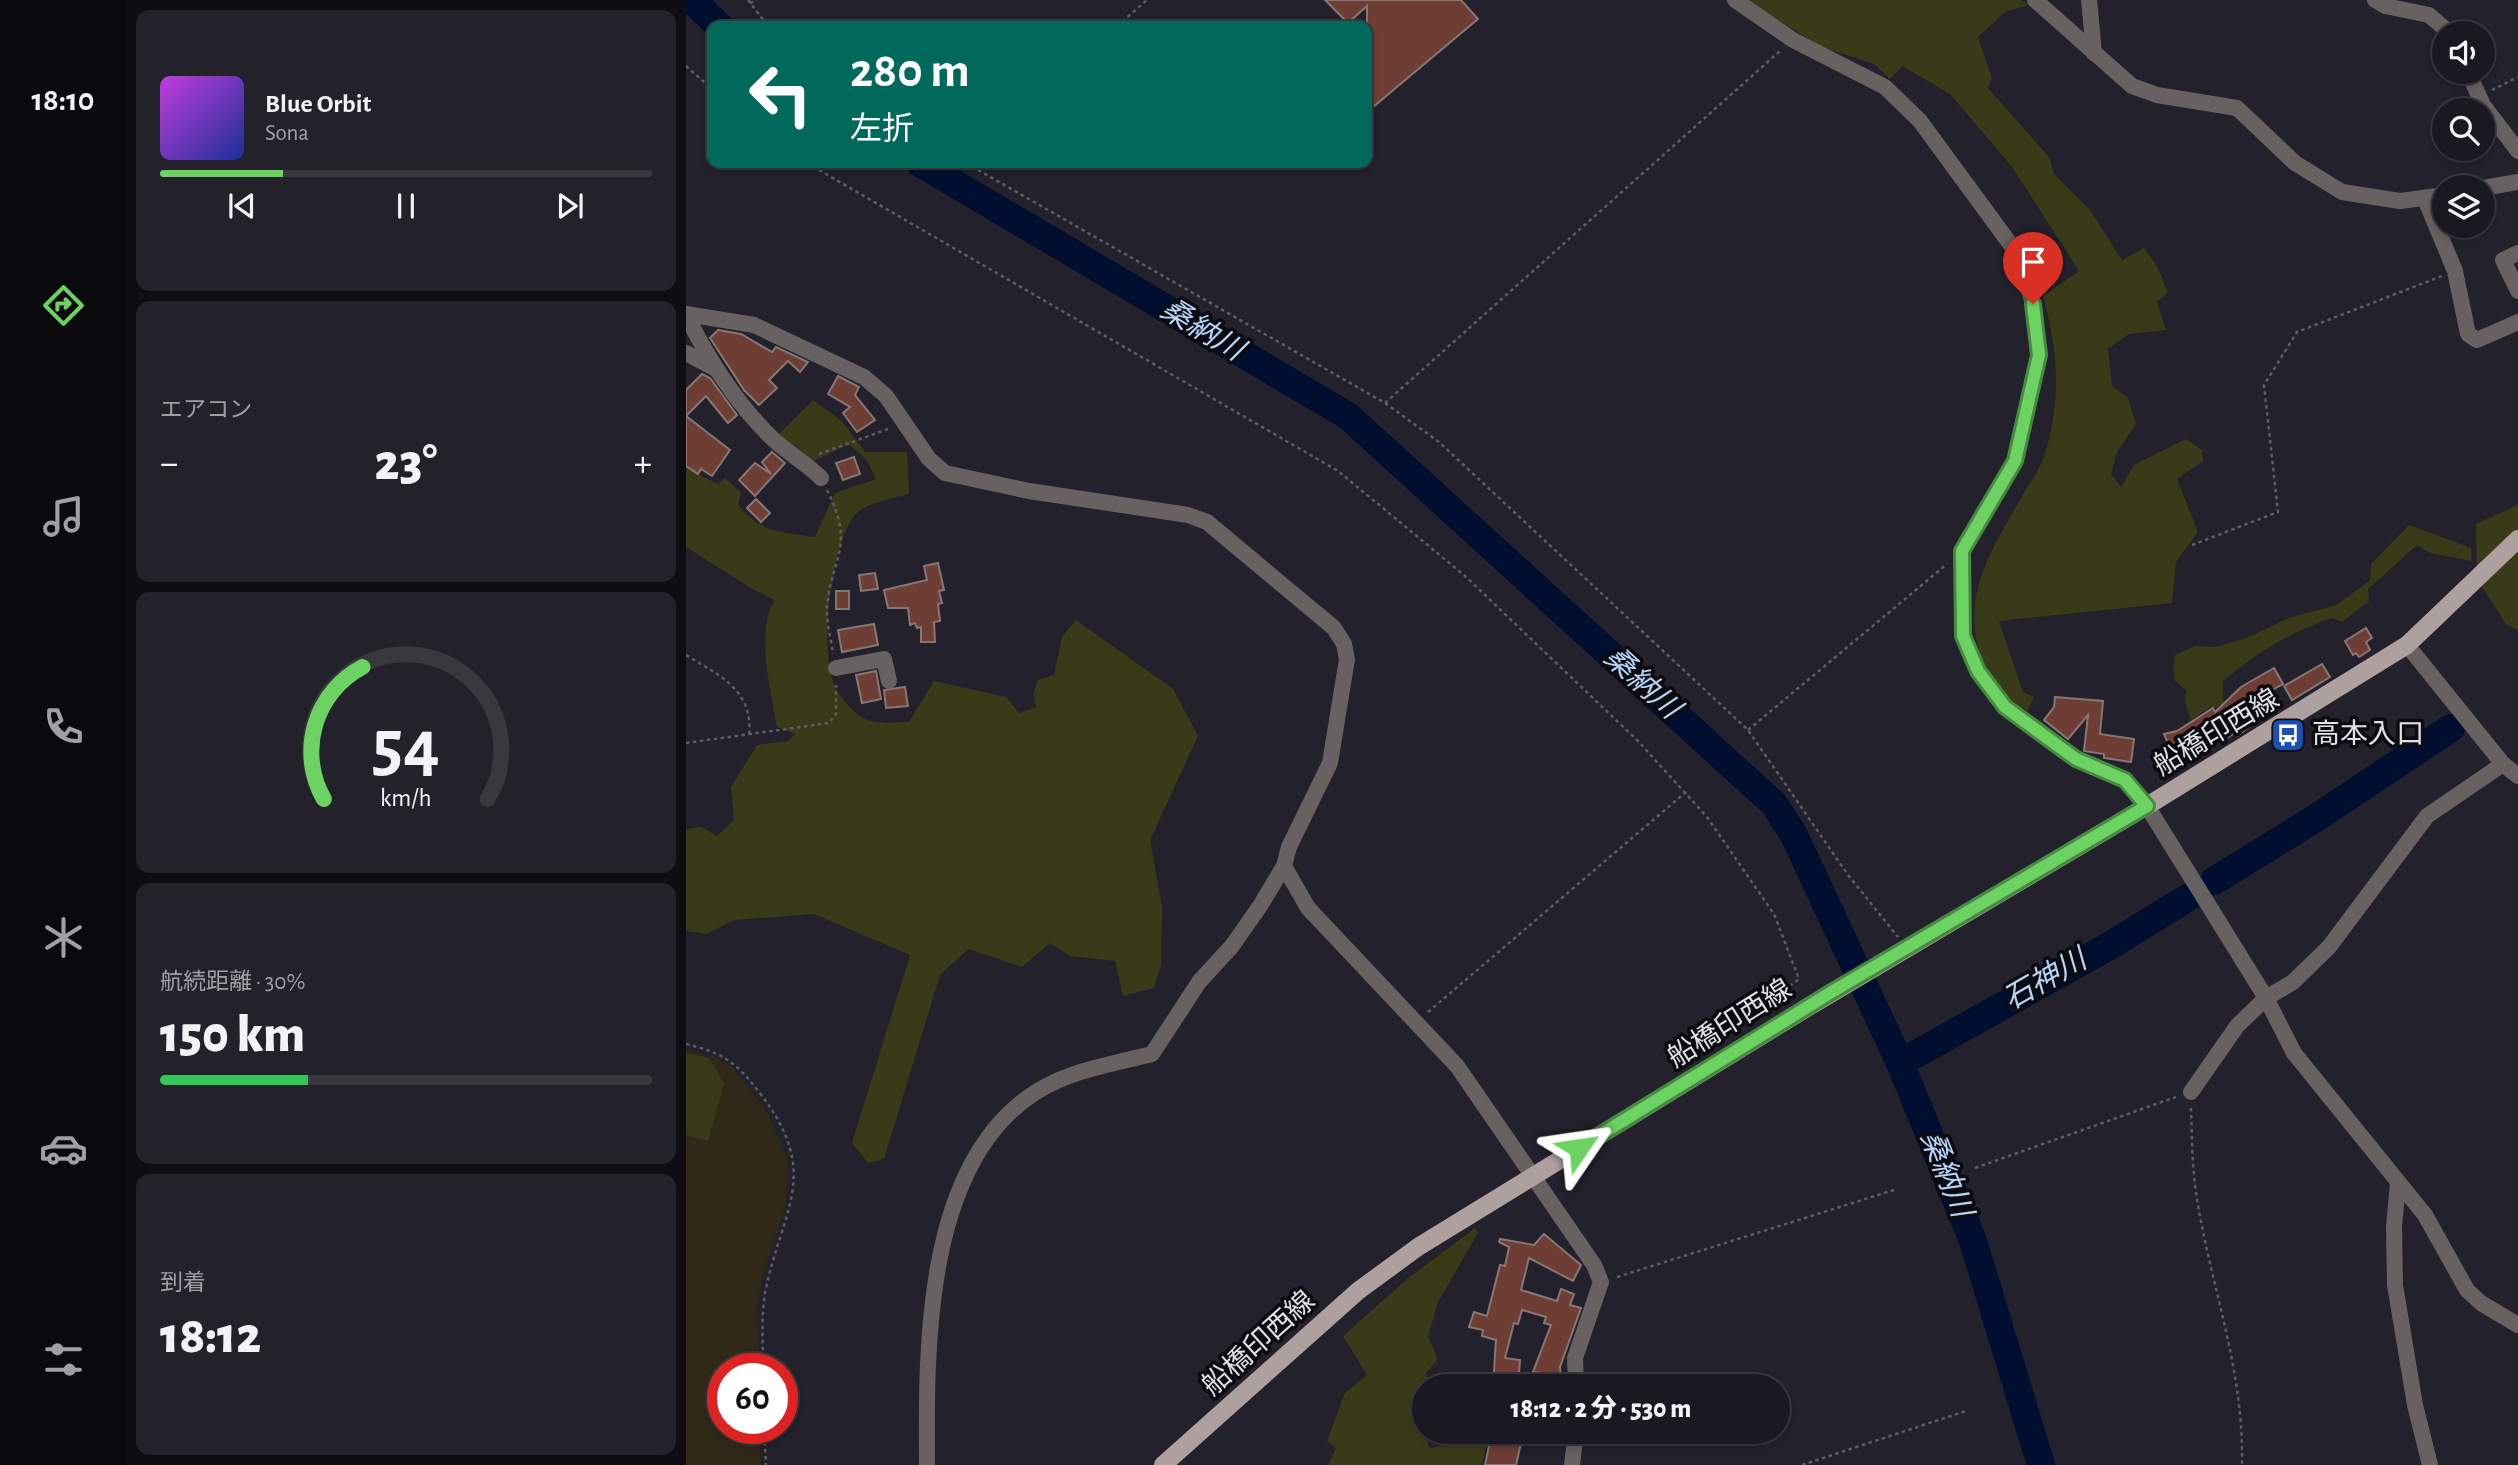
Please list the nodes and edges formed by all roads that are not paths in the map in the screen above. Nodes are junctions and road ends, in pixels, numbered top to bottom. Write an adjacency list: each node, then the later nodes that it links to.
1 (1735, 0): 26 (street)
2 (2035, 0): 6 (street)
3 (2090, 0): 6 (street)
4 (2375, 0): 5 (street)
5 (2436, 21)
6 (2094, 53): 12 (street)
7 (2474, 84): 8 (street)
8 (2518, 151)
9 (2518, 182): 10 (street)
10 (2495, 186)
11 (2432, 198): 12 (street)
12 (2425, 199): 16 (street)
13 (2518, 253): 14 (street)
14 (2518, 291)
15 (686, 314): 18 (street); 27 (street)
16 (2518, 322)
17 (686, 353): 18 (street)
18 (714, 368): 19 (street)
19 (821, 478)
20 (2518, 539): 21 (main road, 船橋印西線)
21 (2407, 646): 24 (street); 26 (main road, 船橋印西線)
22 (835, 668): 23 (street)
23 (889, 681)
24 (2502, 764): 25 (street); 28 (street)
25 (2518, 776)
26 (2147, 806): 28 (street); 30 (main road, 船橋印西線)
27 (1284, 866): 30 (street); 35 (street)
28 (2266, 998): 29 (street); 31 (street)
29 (2190, 1092)
30 (1532, 1176): 33 (street); 36 (main road, 船橋印西線)
31 (2398, 1183): 32 (street); 38 (street)
32 (2518, 1325)
33 (1576, 1374)
34 (1575, 1444): 37 (street)
35 (927, 1465)
36 (1163, 1465)
37 (1572, 1465)
38 (2430, 1465)

